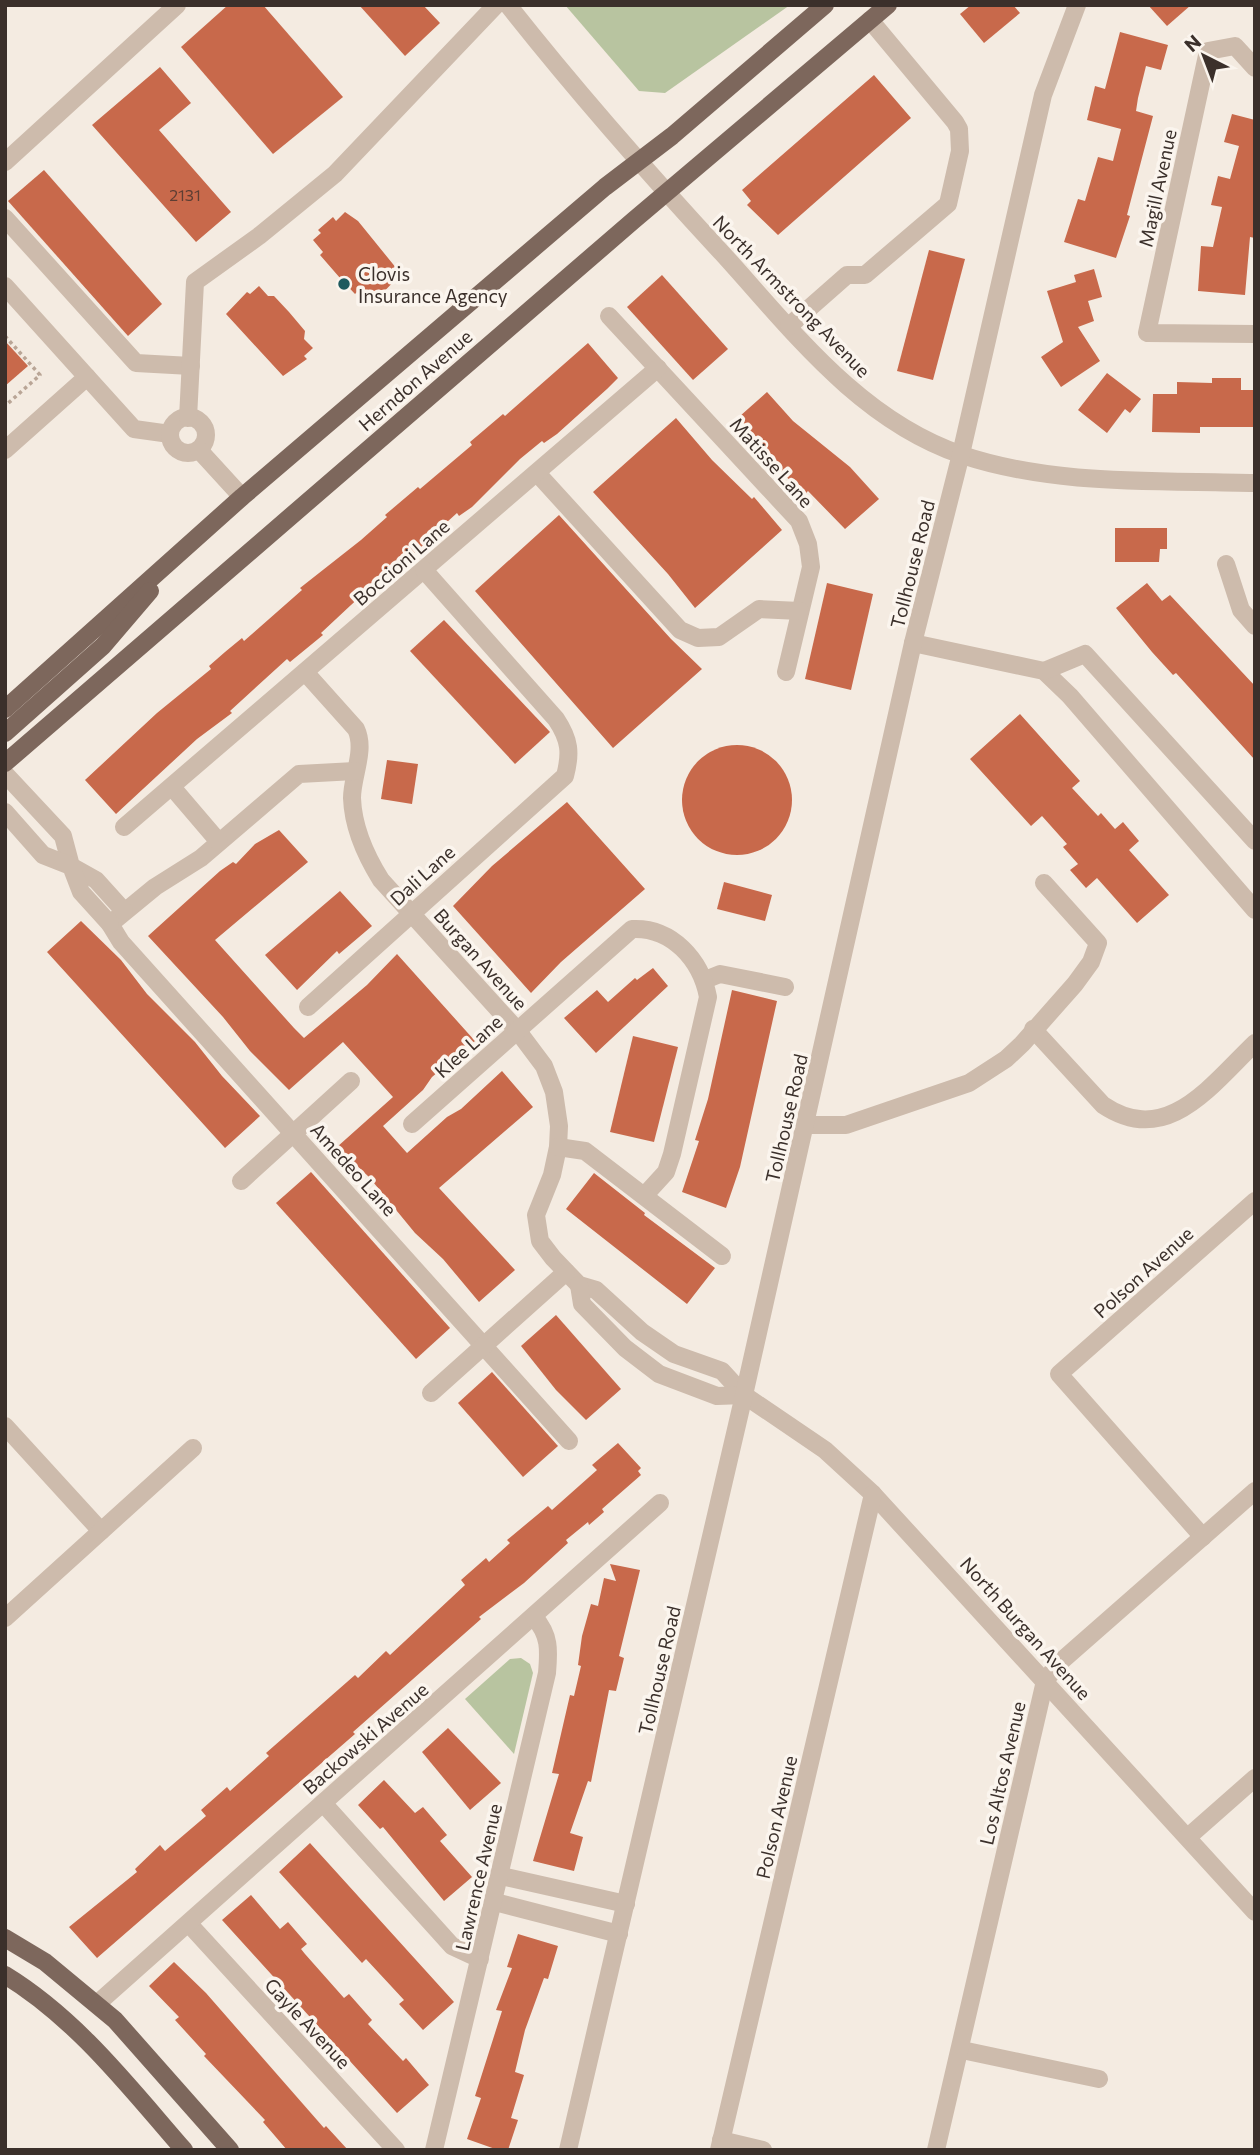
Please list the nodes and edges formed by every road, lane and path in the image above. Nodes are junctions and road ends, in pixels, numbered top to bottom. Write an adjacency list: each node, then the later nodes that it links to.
1 (177, 5): 10 (street)
2 (496, 5): 18 (street)
3 (508, 5): 9 (street, North Armstrong Avenue)
4 (825, 5): 9 (main road, Herndon Avenue)
5 (888, 5): 7 (main road, Herndon Avenue)
6 (1077, 5): 26 (street, Tollhouse Road)
7 (871, 13): 11 (main road, Herndon Avenue); 15 (street)
8 (1255, 68): 16 (street, Magill Avenue)
9 (639, 161): 11 (street, North Armstrong Avenue); 29 (main road, Herndon Avenue)
10 (5, 162)
11 (666, 192): 15 (street, North Armstrong Avenue); 41 (main road, Herndon Avenue)
12 (5, 218): 18 (street)
13 (5, 286): 20 (street)
14 (609, 316): 19 (street, Matisse Lane)
15 (789, 326): 26 (street, North Armstrong Avenue)
16 (1255, 334)
17 (5, 336): 21 (path)
18 (191, 366): 22 (street)
19 (658, 368): 27 (street, Boccioni Lane); 33 (street, Matisse Lane)
20 (87, 377): 23 (street); 24 (street)
21 (5, 405)
22 (188, 418): 23 (street); 25 (street)
23 (170, 434): 25 (street)
24 (5, 450)
25 (199, 450): 29 (street)
26 (961, 454): 28 (street, North Armstrong Avenue); 35 (street, Tollhouse Road)
27 (537, 473): 32 (street, Boccioni Lane); 33 (street)
28 (1255, 483)
29 (242, 498): 30 (main road, Herndon Avenue)
30 (196, 538): 39 (main road, Herndon Avenue); 40 (main road)
31 (1226, 564): 34 (street)
32 (424, 570): 37 (street, Boccioni Lane); 53 (street, Dali Lane)
33 (800, 611): 38 (street, Matisse Lane)
34 (1255, 625)
35 (913, 643): 36 (street); 63 (street, Tollhouse Road)
36 (1044, 671): 47 (street); 51 (street)
37 (305, 672): 42 (street, Burgan Avenue); 44 (street, Boccioni Lane)
38 (786, 672)
39 (5, 709)
40 (5, 733)
41 (5, 763)
42 (355, 771): 48 (street); 53 (street, Burgan Avenue)
43 (5, 774): 49 (street, Amedeo Lane)
44 (172, 787): 46 (street, Boccioni Lane); 48 (street)
45 (5, 812): 49 (street)
46 (124, 827)
47 (1255, 841)
48 (219, 842): 52 (street)
49 (71, 866): 52 (street); 54 (street, Amedeo Lane)
50 (1044, 883): 58 (street)
51 (1255, 910)
52 (124, 911): 54 (street)
53 (411, 913): 57 (street, Dali Lane); 59 (street, Burgan Avenue)
54 (110, 924): 64 (street, Amedeo Lane)
55 (705, 980): 56 (street); 59 (street, Klee Lane); 67 (street)
56 (785, 986)
57 (308, 1007)
58 (1033, 1029): 60 (street); 63 (street)
59 (517, 1030): 62 (street, Klee Lane); 65 (street, Burgan Avenue)
60 (1255, 1043)
61 (351, 1081): 64 (street)
62 (412, 1124)
63 (806, 1125): 75 (street, Tollhouse Road)
64 (293, 1133): 66 (street); 73 (street, Amedeo Lane)
65 (558, 1147): 67 (street); 70 (street, Burgan Avenue)
66 (241, 1181)
67 (645, 1195): 69 (street)
68 (1255, 1201): 83 (street, Polson Avenue)
69 (722, 1256)
70 (572, 1279): 71 (street, Burgan Avenue); 72 (street, Burgan Avenue); 73 (street)
71 (630, 1321): 72 (street); 75 (street, Burgan Avenue)
72 (615, 1337): 75 (street, Burgan Avenue)
73 (484, 1345): 74 (street); 77 (street, Amedeo Lane)
74 (430, 1393)
75 (744, 1395): 80 (street, North Burgan Avenue); 92 (street, Tollhouse Road)
76 (5, 1426): 82 (street)
77 (569, 1441)
78 (193, 1448): 82 (street)
79 (1255, 1492): 83 (street, Los Altos Avenue)
80 (873, 1494): 86 (street, North Burgan Avenue); 102 (street, Polson Avenue)
81 (660, 1503): 84 (street, Backowski Avenue)
82 (101, 1531): 85 (street)
83 (1203, 1537): 86 (street, Los Altos Avenue)
84 (534, 1617): 88 (street, Backowski Avenue); 90 (street, Lawrence Avenue)
85 (5, 1618)
86 (1045, 1681): 89 (street, North Burgan Avenue); 100 (street, Los Altos Avenue)
87 (1255, 1778): 89 (street)
88 (323, 1803): 94 (street, Backowski Avenue); 97 (street)
89 (1188, 1837): 93 (street, North Burgan Avenue)
90 (501, 1876): 91 (street, Lawrence Avenue); 92 (street)
91 (495, 1902): 95 (street); 97 (street, Lawrence Avenue)
92 (626, 1904): 95 (street, Tollhouse Road)
93 (1255, 1912)
94 (189, 1924): 99 (street, Backowski Avenue); 105 (street, Gayle Avenue)
95 (618, 1934): 107 (street, Tollhouse Road)
96 (5, 1937): 99 (main road)
97 (480, 1959): 106 (street, Lawrence Avenue)
98 (5, 1975): 103 (main road)
99 (98, 2003): 104 (main road)
100 (962, 2050): 101 (street); 109 (street, Los Altos Avenue)
101 (1099, 2079)
102 (720, 2145): 108 (street)
103 (184, 2150)
104 (230, 2150)
105 (396, 2150)
106 (434, 2150)
107 (568, 2150)
108 (763, 2150)
109 (936, 2150)

